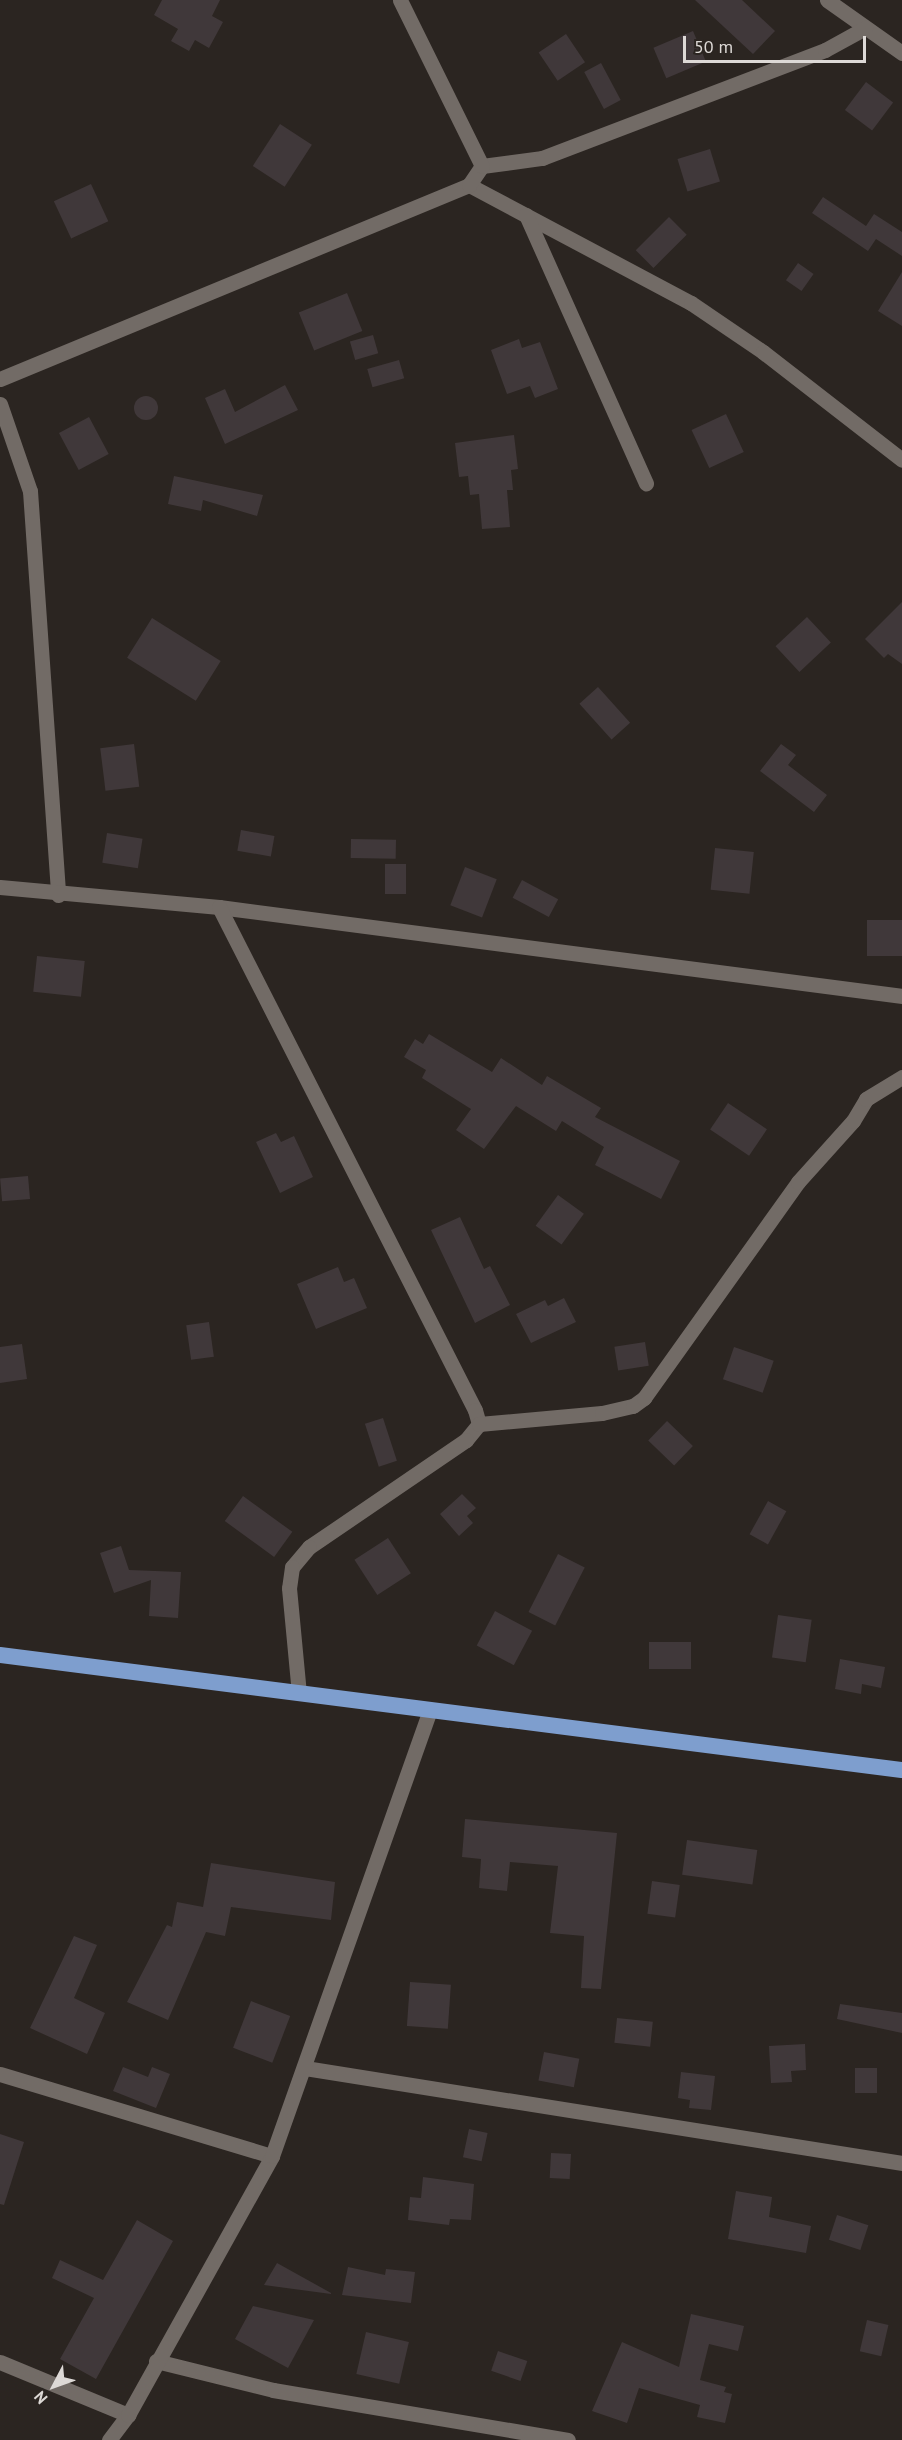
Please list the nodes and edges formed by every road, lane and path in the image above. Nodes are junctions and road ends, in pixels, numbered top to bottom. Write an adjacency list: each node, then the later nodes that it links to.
1 (400, 0): 5 (street)
2 (828, 0): 3 (street)
3 (865, 28): 4 (street); 5 (street)
4 (902, 53)
5 (482, 166): 6 (street)
6 (469, 185): 7 (street); 8 (street)
7 (526, 215): 10 (street); 11 (street)
8 (0, 380)
9 (0, 404): 13 (street)
10 (902, 460)
11 (646, 483)
12 (0, 887): 13 (street)
13 (58, 895): 14 (street)
14 (219, 907): 15 (street); 17 (street)
15 (902, 996)
16 (902, 1077): 17 (street)
17 (478, 1424): 19 (street)
18 (0, 1655): 19 (highway)
19 (299, 1693): 20 (highway)
20 (430, 1710): 21 (highway); 22 (street)
21 (902, 1770)
22 (305, 2068): 24 (street); 25 (street)
23 (0, 2074): 24 (street)
24 (272, 2156): 26 (street)
25 (902, 2163)
26 (156, 2361): 28 (street); 30 (street)
27 (0, 2362): 28 (street)
28 (128, 2415): 29 (street)
29 (109, 2440)
30 (568, 2440)

